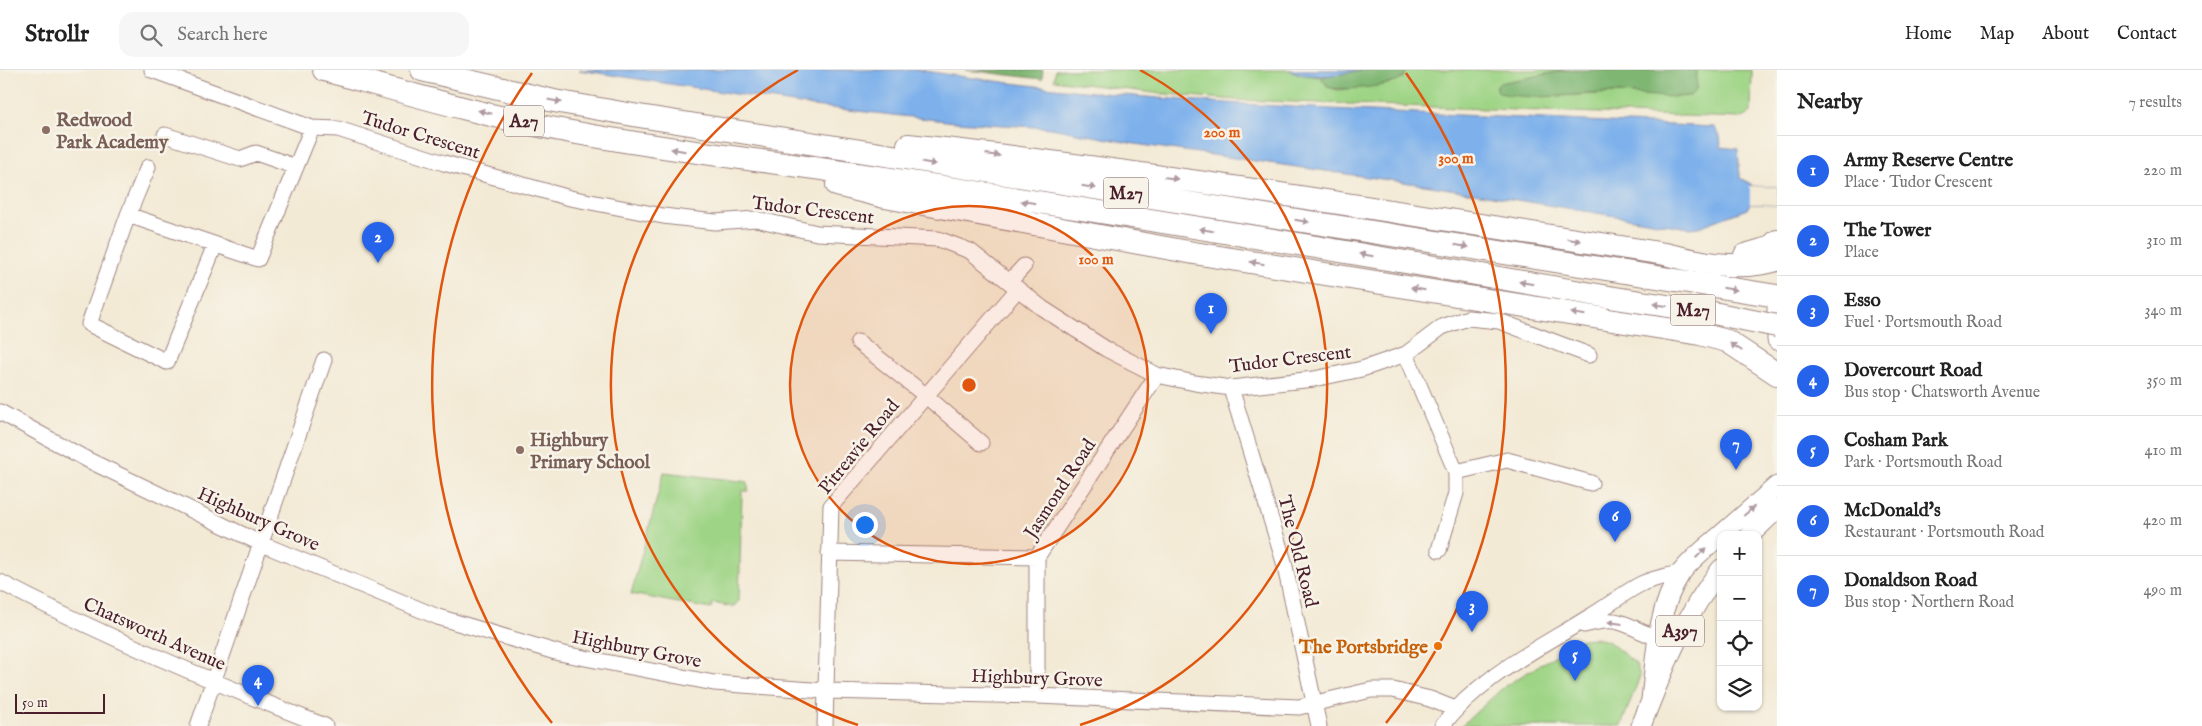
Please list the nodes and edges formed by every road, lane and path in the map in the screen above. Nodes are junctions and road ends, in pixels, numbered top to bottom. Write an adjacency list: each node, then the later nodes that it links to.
1 (152, 70): 5 (street, Tudor Crescent)
2 (324, 70): 7 (highway, A27, one-way to 2)
3 (422, 70): 4 (highway, A27, one-way to 4)
4 (639, 116): 13 (highway, one-way to 13); 17 (highway, M27, one-way to 17)
5 (312, 128): 9 (street); 16 (street, Tudor Crescent)
6 (164, 135): 9 (street)
7 (726, 158): 19 (highway, M27, one-way to 7, bridge); 25 (highway, one-way to 7)
8 (148, 167): 10 (street)
9 (296, 167): 12 (street)
10 (128, 214): 12 (street); 12 (street)
11 (1777, 241): 13 (highway)
12 (215, 244)
13 (1665, 254): 14 (highway)
14 (1777, 260)
15 (1024, 266): 16 (street, Pitreavie Road)
16 (1014, 285): 26 (street, Tudor Crescent); 28 (street, Pitreavie Road)
17 (1777, 296)
18 (1777, 302): 20 (main road)
19 (1777, 326)
20 (1777, 340)
21 (858, 342): 28 (street)
22 (1406, 354): 23 (street, Tudor Crescent); 27 (street, Tudor Crescent); 31 (street)
23 (1589, 355)
24 (324, 360): 38 (street)
25 (1777, 374)
26 (1156, 375): 27 (street, Tudor Crescent); 41 (street, Jasmond Road)
27 (1231, 388): 52 (street, The Old Road)
28 (925, 395): 30 (street); 40 (street, Pitreavie Road)
29 (0, 412): 38 (street, Highbury Grove)
30 (981, 443)
31 (1456, 472): 32 (street); 39 (street)
32 (1591, 483)
33 (1777, 486): 35 (main road, A397, one-way to 33)
34 (1777, 509): 36 (main road)
35 (1726, 531)
36 (1754, 531)
37 (1717, 539): 42 (main road, A397, one-way to 37)
38 (262, 544): 48 (street); 49 (street, Highbury Grove)
39 (1439, 550)
40 (829, 553): 41 (street); 49 (street, Pitreavie Road)
41 (1037, 557): 50 (street, Jasmond Road)
42 (1682, 572): 45 (street); 46 (main road, A397)
43 (1717, 574): 47 (main road, A397)
44 (0, 582): 48 (street, Chatsworth Avenue)
45 (1571, 629): 46 (street, one-way to 45); 53 (street)
46 (1657, 637): 47 (street); 51 (main road, A397)
47 (1677, 637): 51 (main road, A397)
48 (213, 682): 54 (street); 55 (street, Chatsworth Avenue)
49 (826, 691): 50 (street, Highbury Grove); 56 (street, Pitreavie Road)
50 (1037, 696): 52 (street, Highbury Grove)
51 (1651, 700): 59 (main road, A397)
52 (1316, 704): 53 (street, Highbury Grove); 57 (street, The Old Road)
53 (1455, 709): 58 (street)
54 (198, 726)
55 (325, 726)
56 (825, 726)
57 (1319, 726)
58 (1442, 726)
59 (1641, 726)

